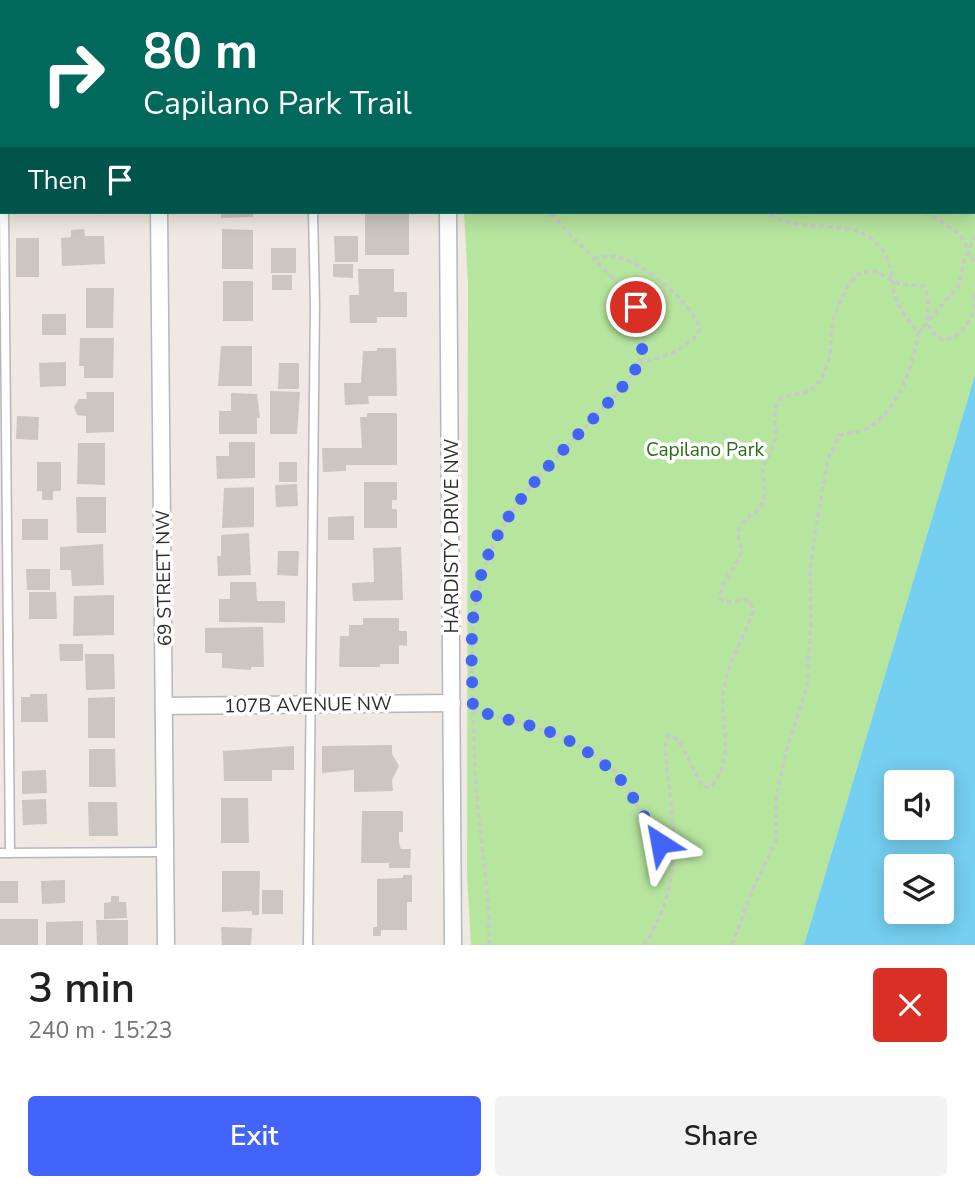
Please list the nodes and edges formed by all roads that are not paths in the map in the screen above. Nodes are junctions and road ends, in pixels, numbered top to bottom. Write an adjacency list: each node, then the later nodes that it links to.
1 (4, 214): 10 (lane)
2 (159, 214): 7 (street, 69 STREET NW)
3 (313, 214): 6 (lane)
4 (448, 214): 5 (street, HARDISTY DRIVE NW)
5 (452, 704): 6 (street, 107B AVENUE NW); 13 (street, HARDISTY DRIVE NW)
6 (309, 705): 7 (street, 107B AVENUE NW); 12 (lane)
7 (164, 706): 8 (street, 69 STREET NW)
8 (166, 852): 10 (lane); 11 (street, 69 STREET NW)
9 (0, 853): 10 (lane)
10 (10, 853)
11 (166, 945)
12 (309, 945)
13 (453, 945)

